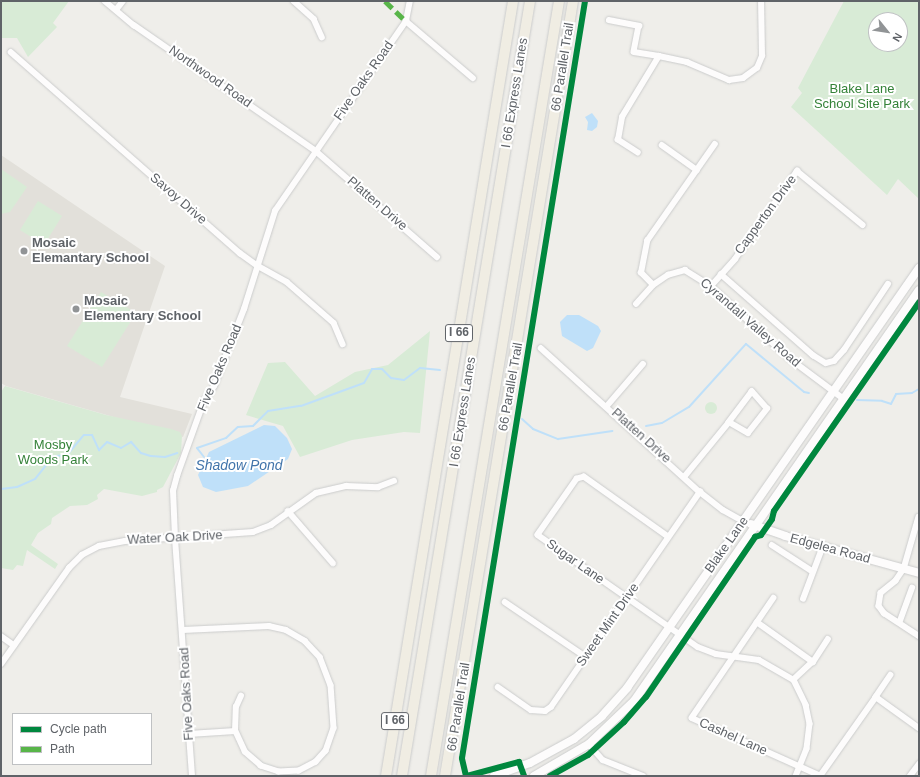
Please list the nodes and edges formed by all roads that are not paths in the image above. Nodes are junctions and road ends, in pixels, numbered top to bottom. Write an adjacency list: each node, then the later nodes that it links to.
1 (105, 1): 10 (street, Northwood Road)
2 (123, 1): 10 (street)
3 (294, 1): 13 (street)
4 (410, 1): 12 (street, Five Oaks Road)
5 (513, 1): 85 (highway, I 66)
6 (530, 1): 86 (highway, I 66 Express Lanes)
7 (559, 1): 87 (highway, I 66 Express Lanes)
8 (573, 1): 88 (highway)
9 (761, 1): 15 (street)
10 (116, 10): 19 (street, Northwood Road)
11 (609, 20): 15 (street)
12 (406, 21): 16 (street); 19 (street, Five Oaks Road)
13 (322, 36)
14 (11, 52): 24 (street, Savoy Drive)
15 (659, 56): 20 (street)
16 (473, 78)
17 (715, 144): 21 (street)
18 (662, 145): 21 (street)
19 (316, 151): 23 (street, Platten Drive); 24 (street, Five Oaks Road)
20 (638, 153)
21 (697, 170): 28 (street)
22 (863, 226): 26 (street, Capperton Drive)
23 (437, 257)
24 (258, 266): 32 (street, Savoy Drive); 47 (street, Five Oaks Road)
25 (919, 268): 35 (main road, Blake Lane)
26 (721, 274): 27 (street); 29 (street, Capperton Drive)
27 (888, 284)
28 (653, 285): 29 (street, Cyrandall Valley Road); 31 (street)
29 (711, 286): 35 (street, Cyrandall Valley Road)
30 (919, 290): 36 (main road, Blake Lane)
31 (636, 304)
32 (343, 344)
33 (541, 348): 37 (street, Platten Drive)
34 (643, 364): 37 (street)
35 (834, 391): 36 (street, Cyrandall Valley Road); 44 (main road, Blake Lane)
36 (844, 399): 45 (main road, Blake Lane)
37 (607, 406): 39 (street, Platten Drive)
38 (729, 422): 38 (street); 39 (street)
39 (685, 476): 41 (street, Platten Drive)
40 (394, 481): 42 (street, Water Oak Drive)
41 (700, 492): 44 (street, Platten Drive); 46 (street, Sweet Mint Drive)
42 (288, 512): 47 (street, Water Oak Drive); 50 (street)
43 (919, 517): 51 (street)
44 (743, 521): 45 (main road, Edgelea Road); 61 (main road, Blake Lane)
45 (756, 525): 49 (main road, Edgelea Road); 64 (main road, Blake Lane)
46 (668, 537): 55 (street, Sweet Mint Drive); 55 (street, Sugar Lane)
47 (175, 538): 62 (street, Five Oaks Road); 67 (street, Water Oak Drive)
48 (772, 546): 52 (street)
49 (823, 546): 51 (main road, Edgelea Road); 52 (street)
50 (332, 563)
51 (904, 569): 53 (main road, Edgelea Road); 59 (street)
52 (812, 571): 57 (street)
53 (919, 573)
54 (912, 588): 59 (street)
55 (627, 598): 61 (street, Sugar Lane); 69 (street, Sweet Mint Drive)
56 (774, 598): 60 (street)
57 (803, 599)
58 (505, 602): 69 (street)
59 (900, 621): 65 (street)
60 (757, 622): 68 (street); 70 (street)
61 (669, 628): 64 (street, Sugar Lane); 83 (main road, Blake Lane)
62 (183, 630): 78 (street); 79 (street, Five Oaks Road)
63 (1, 636): 67 (street)
64 (680, 636): 68 (street, Sugar Lane); 80 (main road, Blake Lane)
65 (919, 636)
66 (828, 639): 70 (street)
67 (14, 646): 71 (street, Water Oak Drive)
68 (734, 656): 73 (street, Sugar Lane); 82 (street, Cashel Lane)
69 (586, 657): 74 (street, Sweet Mint Drive)
70 (813, 662): 73 (street)
71 (1, 664)
72 (891, 675): 76 (street)
73 (794, 680): 82 (street)
74 (498, 687)
75 (241, 696): 78 (street)
76 (876, 697): 77 (street); 93 (street)
77 (919, 728)
78 (235, 731): 79 (street)
79 (189, 734): 84 (street, Five Oaks Road)
80 (589, 744): 90 (main road, Blake Lane); 91 (street)
81 (919, 764): 94 (street)
82 (800, 767): 92 (street); 93 (street, Cashel Lane)
83 (512, 773): 89 (main road, Blake Lane)
84 (192, 776)
85 (386, 776)
86 (402, 776)
87 (431, 776)
88 (445, 776)
89 (494, 776)
90 (534, 776)
91 (644, 776)
92 (796, 776)
93 (821, 776)
94 (910, 776)

